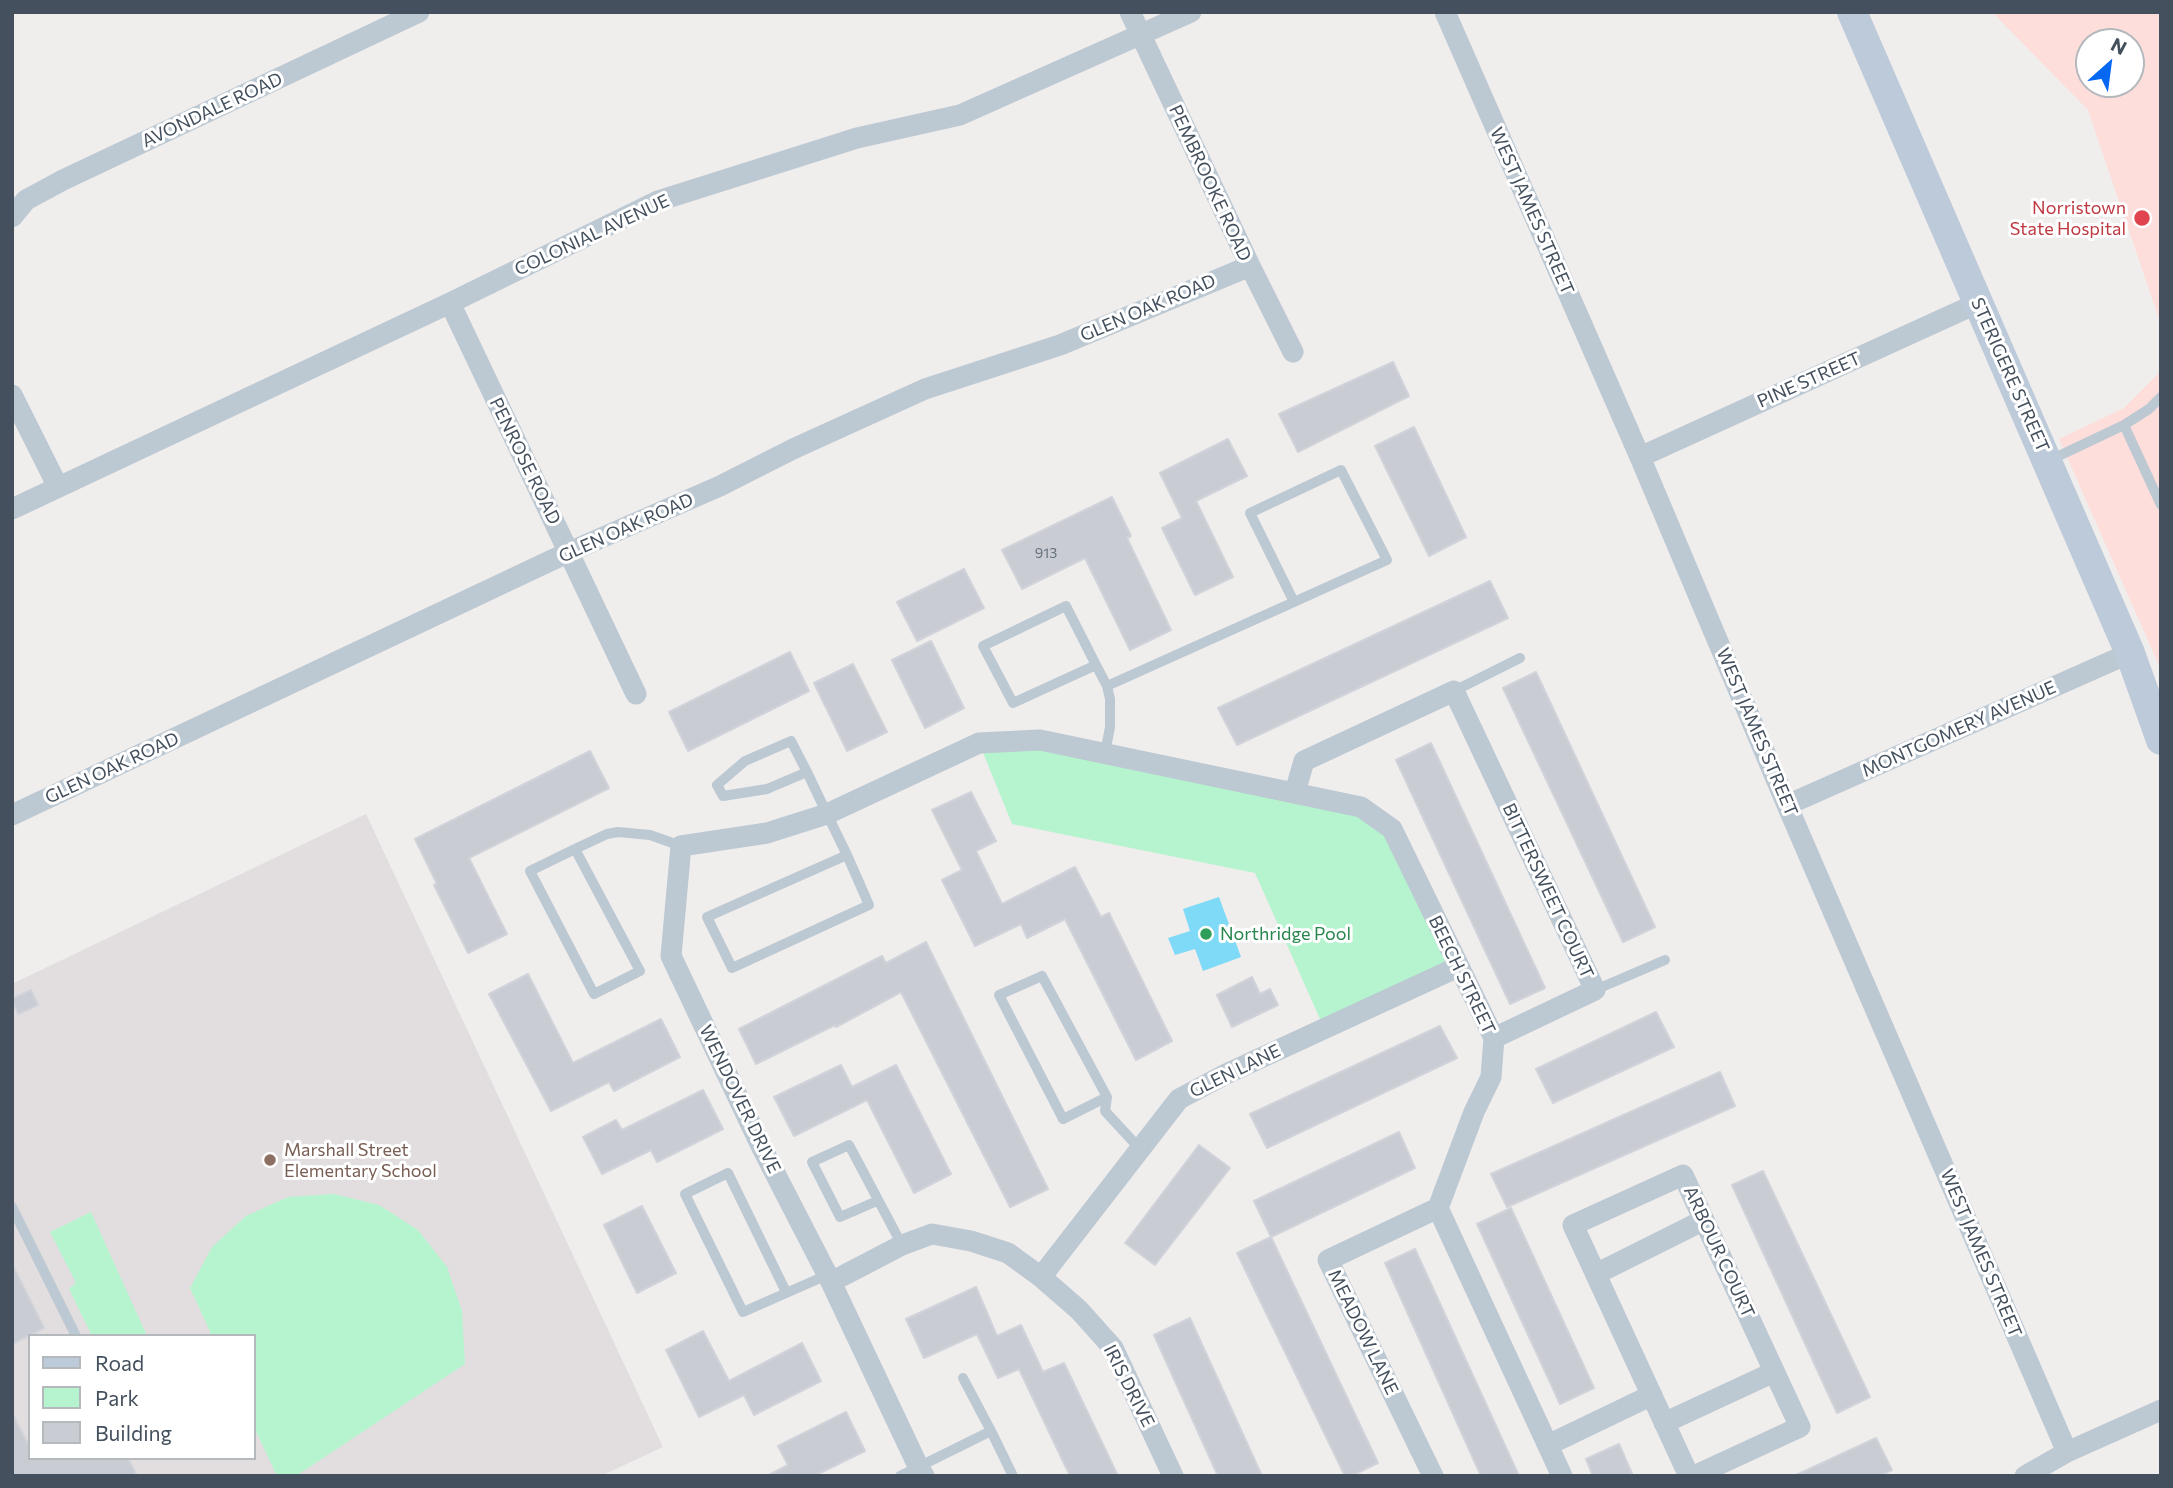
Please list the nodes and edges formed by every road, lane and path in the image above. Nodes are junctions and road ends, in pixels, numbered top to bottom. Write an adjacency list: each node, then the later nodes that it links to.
1 (419, 12): 7 (street, AVONDALE ROAD)
2 (1130, 12): 6 (street, PEMBROOKE ROAD)
3 (1191, 12): 6 (street, COLONIAL AVENUE)
4 (1445, 12): 15 (street, WEST JAMES STREET)
5 (1852, 12): 10 (street, STERIGERE STREET)
6 (1140, 34): 8 (street, PEMBROOKE ROAD); 9 (street, COLONIAL AVENUE)
7 (12, 216)
8 (1250, 265): 11 (street, PEMBROOKE ROAD); 20 (street, GLEN OAK ROAD)
9 (450, 303): 17 (street, COLONIAL AVENUE); 20 (street, PENROSE ROAD)
10 (1978, 303): 15 (street, PINE STREET); 16 (street, STERIGERE STREET)
11 (1293, 352)
12 (12, 395): 17 (street)
13 (2161, 397): 14 (lane)
14 (2124, 425): 16 (lane); 18 (lane)
15 (1640, 457): 32 (street, WEST JAMES STREET)
16 (2048, 461): 22 (street, STERIGERE STREET)
17 (58, 487): 19 (street, COLONIAL AVENUE)
18 (2161, 505)
19 (12, 509)
20 (569, 552): 27 (street, PENROSE ROAD); 34 (street, GLEN OAK ROAD)
21 (1294, 602): 21 (lane); 25 (lane)
22 (2130, 653): 28 (street, STERIGERE STREET); 32 (street, MONTGOMERY AVENUE)
23 (1520, 658): 26 (lane)
24 (1096, 665): 24 (lane); 25 (lane)
25 (1107, 686): 29 (lane)
26 (1454, 691): 31 (street); 40 (street, BITTERSWEET COURT)
27 (636, 694)
28 (2161, 740)
29 (1105, 753): 31 (street, BEECH STREET); 33 (street, BEECH STREET)
30 (807, 772): 30 (lane); 33 (lane)
31 (1295, 792): 39 (street, BEECH STREET)
32 (1787, 805): 61 (street, WEST JAMES STREET)
33 (827, 814): 35 (street); 37 (lane)
34 (12, 816)
35 (681, 846): 36 (lane); 51 (street, WENDOVER DRIVE)
36 (575, 849): 36 (lane)
37 (847, 855): 37 (lane)
38 (1665, 960): 40 (lane)
39 (1458, 967): 41 (street, BEECH STREET); 43 (street, GLEN LANE)
40 (1595, 990): 41 (street, BITTERSWEET COURT)
41 (1494, 1038): 46 (street, BEECH STREET)
42 (1107, 1097): 42 (lane); 43 (lane)
43 (1140, 1149): 50 (street, GLEN LANE)
44 (877, 1201): 44 (lane); 48 (lane)
45 (12, 1207): 53 (lane)
46 (1438, 1208): 60 (street); 65 (street, MEADOW LANE)
47 (1704, 1220): 49 (street); 49 (street, ARBOUR COURT); 54 (street, ARBOUR COURT)
48 (902, 1245): 50 (street, IRIS DRIVE); 51 (street, IRIS DRIVE)
49 (1596, 1274): 56 (street, ARBOUR COURT)
50 (1041, 1277): 64 (street, IRIS DRIVE)
51 (829, 1278): 52 (lane); 62 (street, WENDOVER DRIVE)
52 (786, 1292): 52 (lane)
53 (75, 1334)
54 (1774, 1372): 58 (street); 67 (street, ARBOUR COURT)
55 (963, 1378): 59 (lane)
56 (1652, 1395): 58 (street, ARBOUR COURT); 60 (street)
57 (2161, 1410): 61 (street)
58 (1664, 1423): 67 (street, ARBOUR COURT)
59 (991, 1431): 62 (lane); 63 (lane)
60 (1548, 1445): 66 (street)
61 (2067, 1452): 68 (street)
62 (914, 1473)
63 (1013, 1476)
64 (1173, 1476)
65 (1433, 1476)
66 (1562, 1476)
67 (1691, 1476)
68 (2025, 1476)

